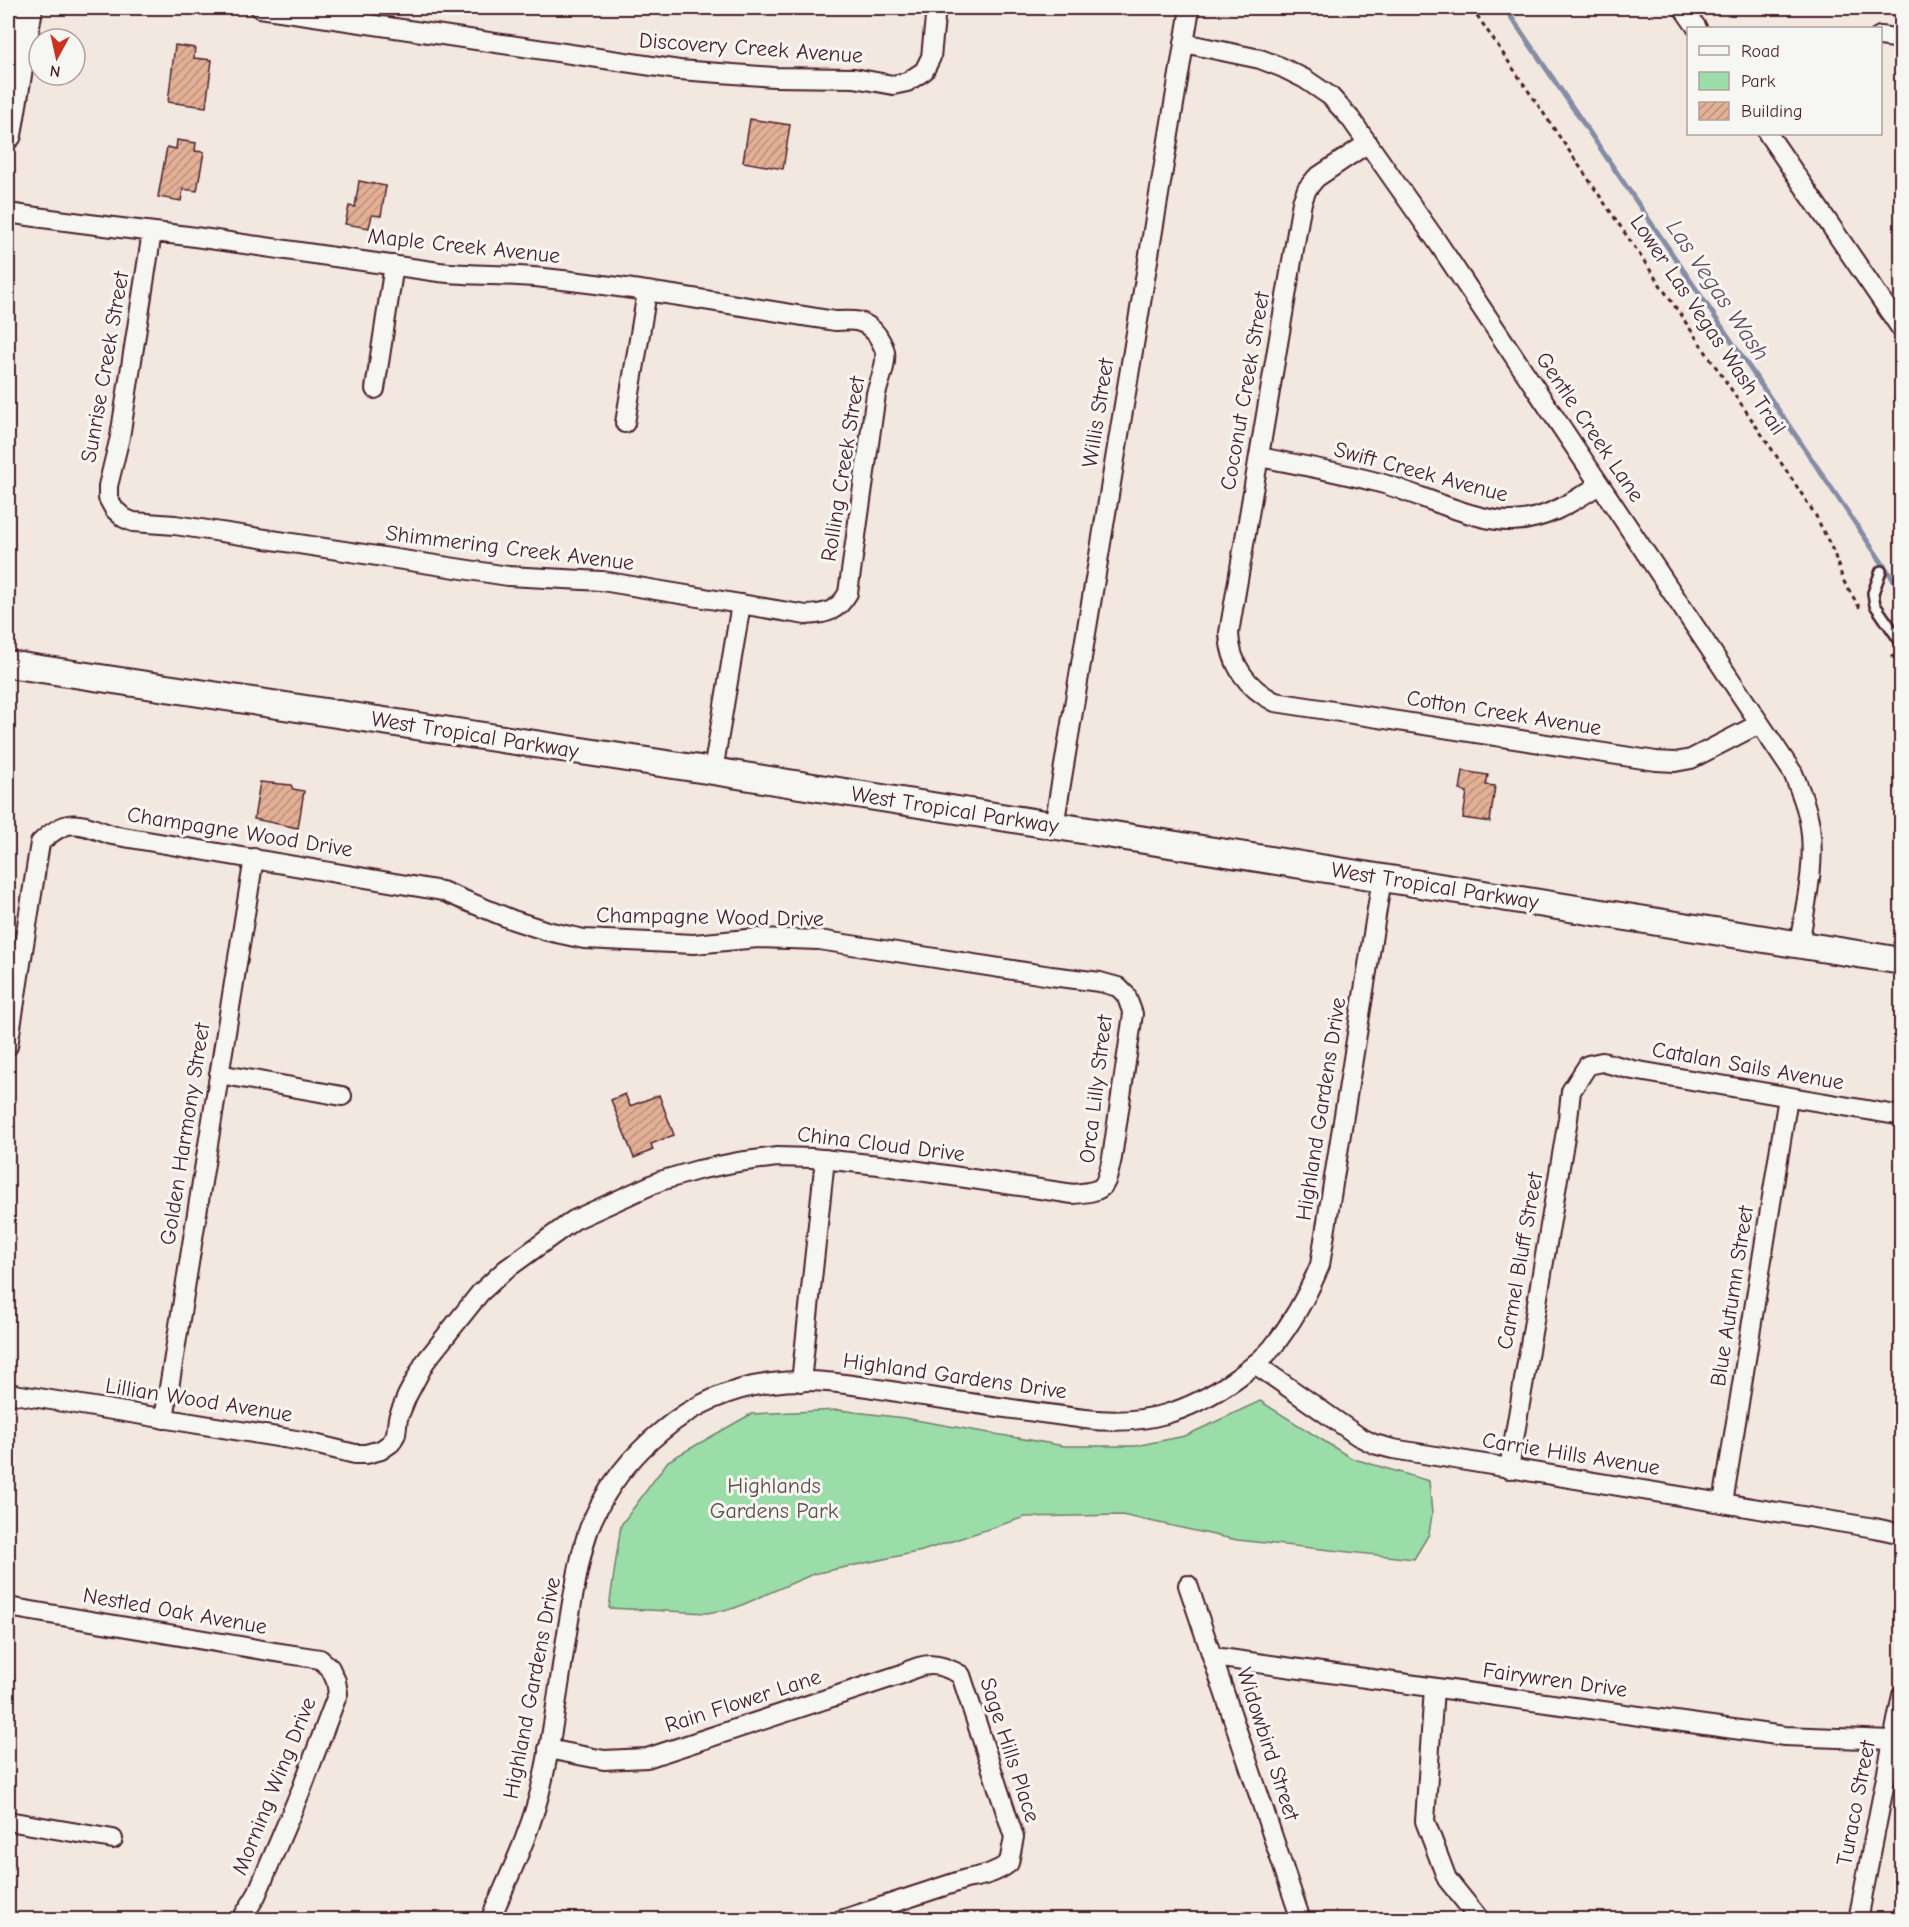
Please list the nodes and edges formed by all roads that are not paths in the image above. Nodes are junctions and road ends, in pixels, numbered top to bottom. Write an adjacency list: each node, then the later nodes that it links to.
1 (28, 8): 10 (main road)
2 (260, 8): 3 (street, Discovery Creek Avenue)
3 (936, 8)
4 (1190, 8): 9 (street, Willis Street)
5 (1683, 8): 6 (street)
6 (1696, 27)
7 (1882, 36): 8 (street)
8 (1902, 39)
9 (1184, 43): 12 (street, Gentle Creek Lane); 32 (street, Willis Street)
10 (8, 135)
11 (1769, 135): 17 (street)
12 (1368, 143): 21 (street, Coconut Creek Street); 22 (street, Gentle Creek Lane)
13 (8, 213): 14 (street, Maple Creek Avenue)
14 (152, 232): 15 (street, Maple Creek Avenue); 23 (street, Sunrise Creek Street)
15 (394, 265): 16 (street, Maple Creek Avenue); 19 (street)
16 (647, 291): 18 (street, Maple Creek Avenue); 20 (street)
17 (1902, 330)
18 (874, 332): 26 (street, Rolling Creek Street)
19 (375, 389)
20 (625, 423)
21 (1259, 457): 22 (street, Swift Creek Avenue); 29 (street, Coconut Creek Street)
22 (1599, 485): 30 (street, Gentle Creek Lane)
23 (114, 509): 25 (street, Shimmering Creek Avenue)
24 (1881, 571): 27 (lane)
25 (741, 604): 26 (street, Shimmering Creek Avenue); 31 (street)
26 (833, 611)
27 (1902, 644)
28 (8, 664): 31 (main road, West Tropical Parkway)
29 (1243, 676): 30 (street, Cotton Creek Avenue)
30 (1760, 724): 35 (street, Gentle Creek Lane)
31 (713, 771): 32 (main road, West Tropical Parkway)
32 (1054, 826): 34 (main road, West Tropical Parkway)
33 (254, 858): 37 (street, Champagne Wood Drive); 38 (street, Champagne Wood Drive); 40 (street, Golden Harmony Street)
34 (1382, 878): 35 (main road, West Tropical Parkway); 46 (street, Highland Gardens Drive)
35 (1799, 945): 36 (main road, West Tropical Parkway)
36 (1902, 961)
37 (1126, 995): 45 (street, Orca Lilly Street)
38 (8, 1046)
39 (1588, 1065): 42 (street, Catalan Sails Avenue); 51 (street, Carmel Bluff Street)
40 (219, 1074): 41 (street); 49 (street, Golden Harmony Street)
41 (342, 1096)
42 (1788, 1097): 43 (street, Catalan Sails Avenue); 52 (street, Blue Autumn Street)
43 (1902, 1116)
44 (825, 1159): 45 (street, China Cloud Drive); 47 (street); 50 (street, China Cloud Drive)
45 (1103, 1188)
46 (1255, 1364): 47 (street, Highland Gardens Drive); 51 (street, Carrie Hills Avenue)
47 (801, 1382): 62 (street, Highland Gardens Drive)
48 (8, 1393): 49 (street, Lillian Wood Avenue)
49 (164, 1419): 50 (street, Lillian Wood Avenue)
50 (381, 1450)
51 (1509, 1469): 52 (street, Carrie Hills Avenue)
52 (1723, 1503): 53 (street, Carrie Hills Avenue)
53 (1902, 1534)
54 (1188, 1585): 56 (street, Widowbird Street)
55 (8, 1607): 57 (street, Nestled Oak Avenue)
56 (1214, 1657): 59 (street, Fairywren Drive); 68 (street, Widowbird Street)
57 (330, 1668): 65 (street, Morning Wing Drive)
58 (949, 1668): 62 (street, Rain Flower Lane); 67 (street, Sage Hills Place)
59 (1434, 1688): 61 (street, Fairywren Drive); 69 (street)
60 (1902, 1695): 61 (street, Turaco Street)
61 (1892, 1740): 70 (street, Turaco Street)
62 (548, 1749): 66 (street, Highland Gardens Drive)
63 (8, 1821): 64 (street)
64 (113, 1839)
65 (241, 1920)
66 (490, 1920)
67 (841, 1920)
68 (1301, 1920)
69 (1480, 1920)
70 (1858, 1920)

